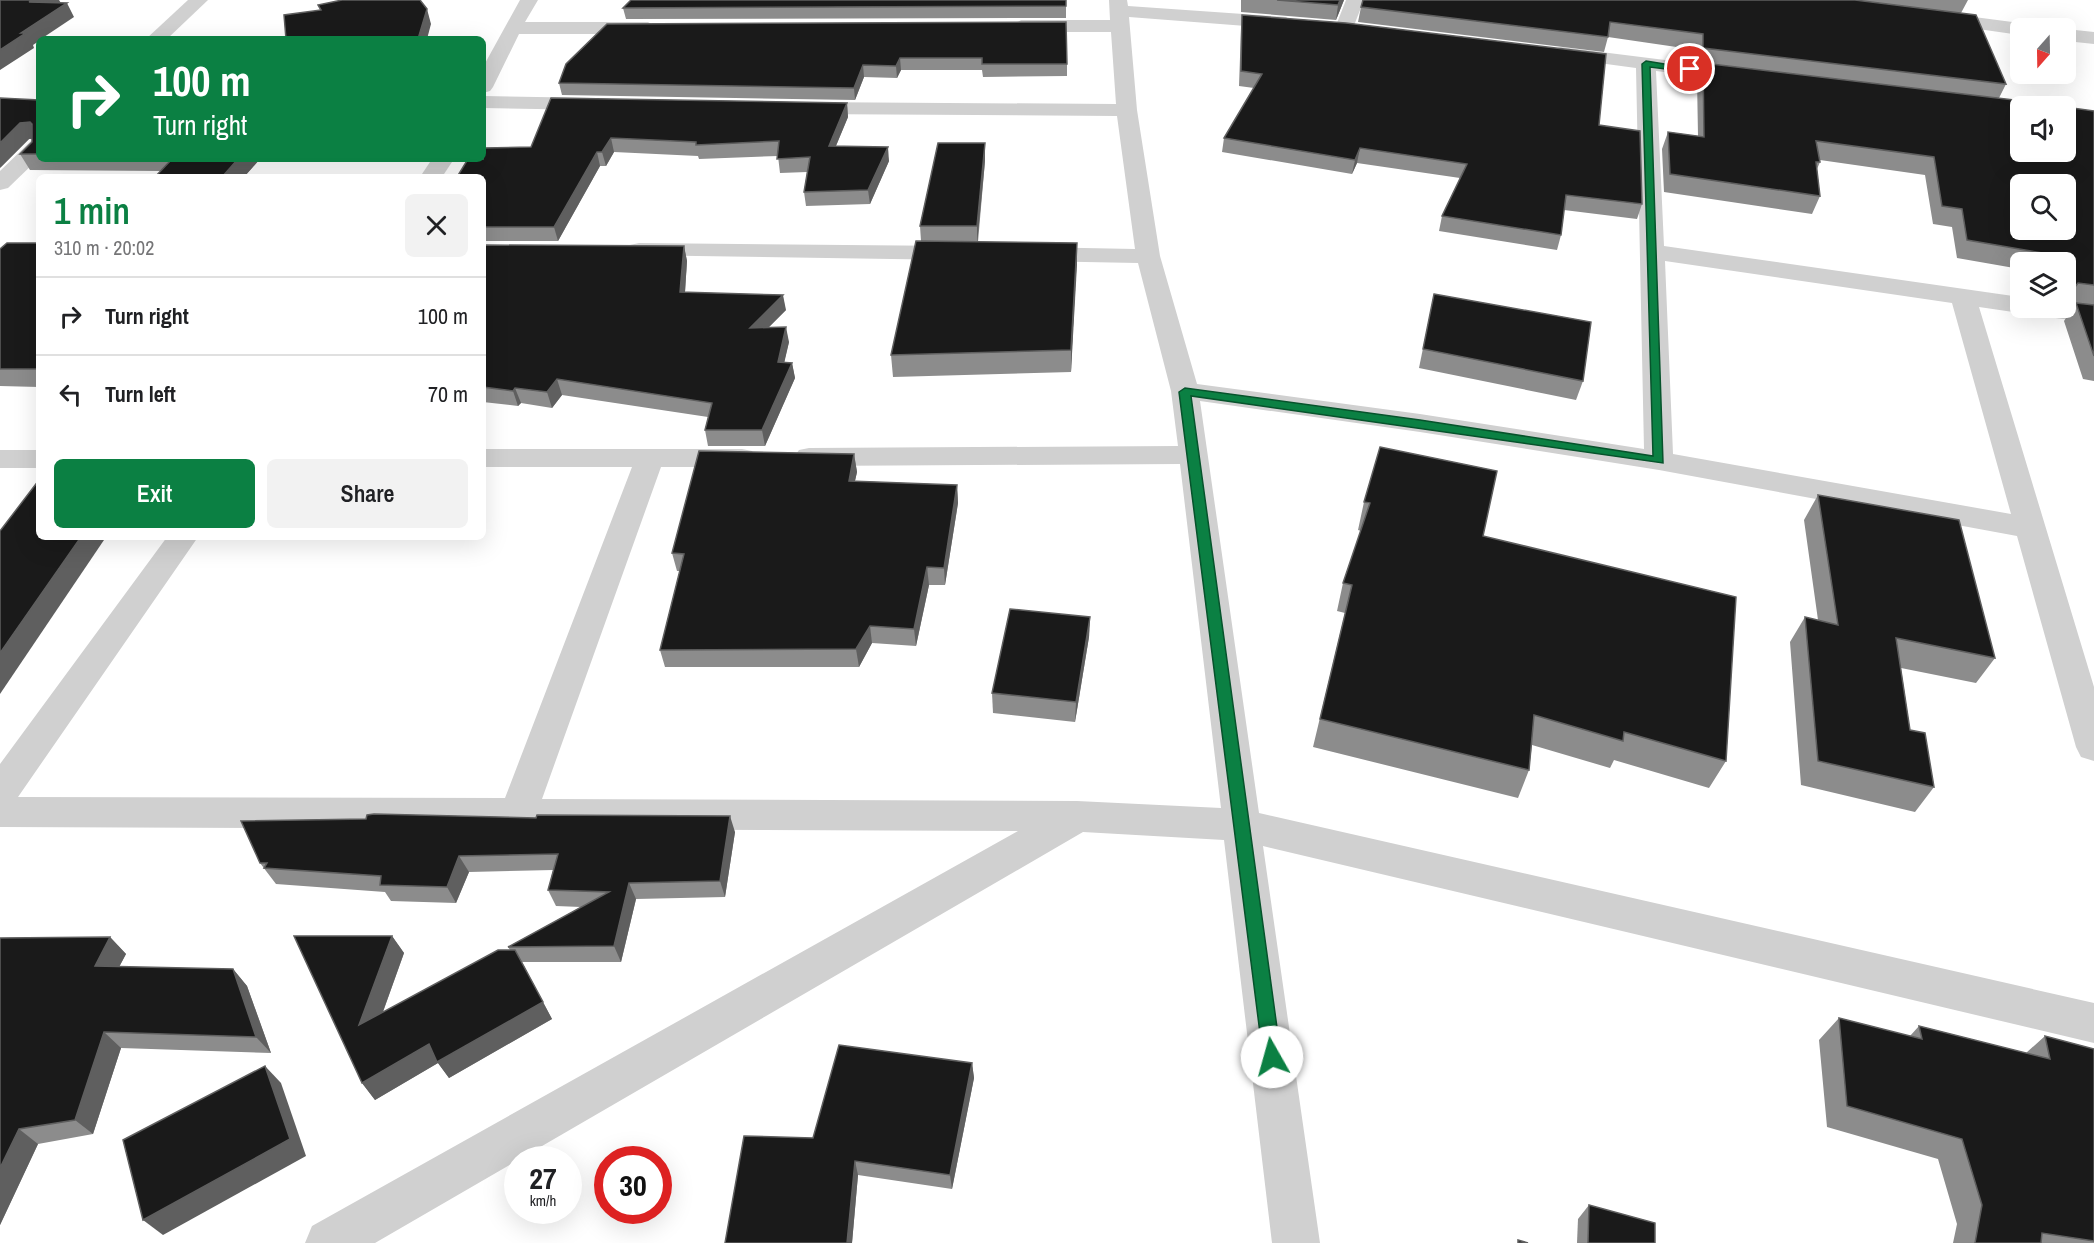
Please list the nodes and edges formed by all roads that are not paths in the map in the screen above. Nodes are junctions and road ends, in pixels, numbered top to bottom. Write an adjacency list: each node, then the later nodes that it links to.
1 (200, 0): 13 (street)
2 (529, 0): 8 (street)
3 (1355, 0): 9 (street)
4 (1119, 12): 6 (street); 9 (street); 22 (street)
5 (1920, 16): 10 (street)
6 (1001, 26)
7 (667, 27): 8 (street)
8 (512, 28): 18 (street)
9 (1344, 28): 11 (street)
10 (2010, 28)
11 (1367, 30)
12 (2076, 35): 14 (street)
13 (159, 36)
14 (2094, 38)
15 (1541, 51): 16 (street)
16 (1646, 64): 17 (street); 26 (street)
17 (1764, 78)
18 (486, 81)
19 (486, 102): 20 (street)
20 (611, 104)
21 (786, 108): 22 (street)
22 (1126, 110): 27 (street)
23 (36, 149): 24 (street)
24 (0, 183)
25 (613, 250): 27 (street)
26 (1652, 252): 28 (street); 38 (street)
27 (1148, 256): 32 (street)
28 (1963, 296): 29 (street); 39 (street)
29 (2010, 303)
30 (2076, 313): 31 (street)
31 (2094, 315)
32 (1185, 392): 33 (street); 38 (street)
33 (1193, 454): 35 (street); 46 (street)
34 (486, 458): 35 (street)
35 (650, 458): 44 (street)
36 (0, 459): 37 (street)
37 (36, 459)
38 (1659, 461): 39 (street)
39 (2030, 528): 41 (street)
40 (181, 540): 42 (street)
41 (2094, 747)
42 (0, 793)
43 (0, 812): 44 (street)
44 (518, 813): 45 (street)
45 (1077, 816): 46 (street); 48 (street)
46 (1242, 825): 47 (street); 49 (street)
47 (2094, 1023)
48 (328, 1243)
49 (1296, 1243)

